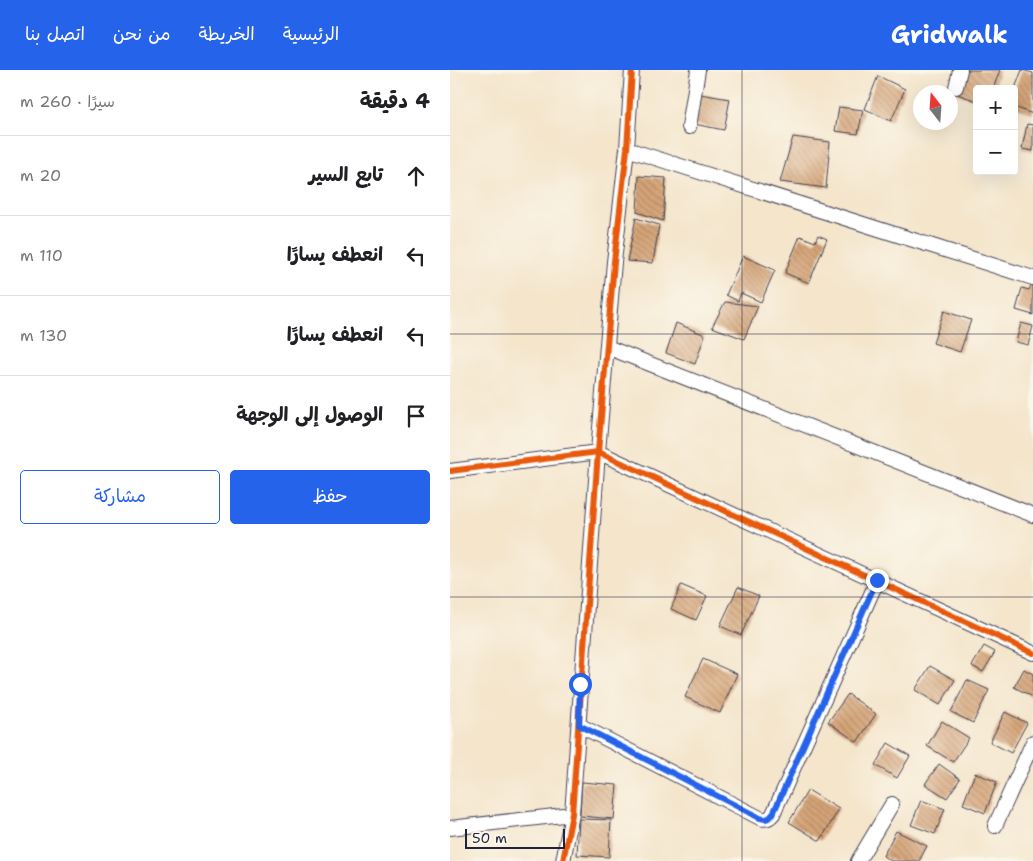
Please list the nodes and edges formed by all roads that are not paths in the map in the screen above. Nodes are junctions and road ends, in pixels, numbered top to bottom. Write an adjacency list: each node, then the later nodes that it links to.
1 (632, 70): 6 (street)
2 (698, 70): 5 (street)
3 (960, 70): 4 (street)
4 (956, 85)
5 (689, 127)
6 (627, 149): 7 (street); 8 (street)
7 (1033, 278)
8 (607, 346): 9 (street); 11 (street)
9 (598, 452): 10 (street); 12 (street); 14 (street)
10 (450, 471)
11 (1033, 515)
12 (877, 580): 13 (street); 14 (street)
13 (1033, 653)
14 (579, 725): 17 (street)
15 (1033, 742): 18 (street)
16 (892, 804): 21 (street)
17 (572, 814): 19 (street); 20 (street)
18 (996, 826)
19 (450, 828)
20 (563, 861)
21 (858, 861)

